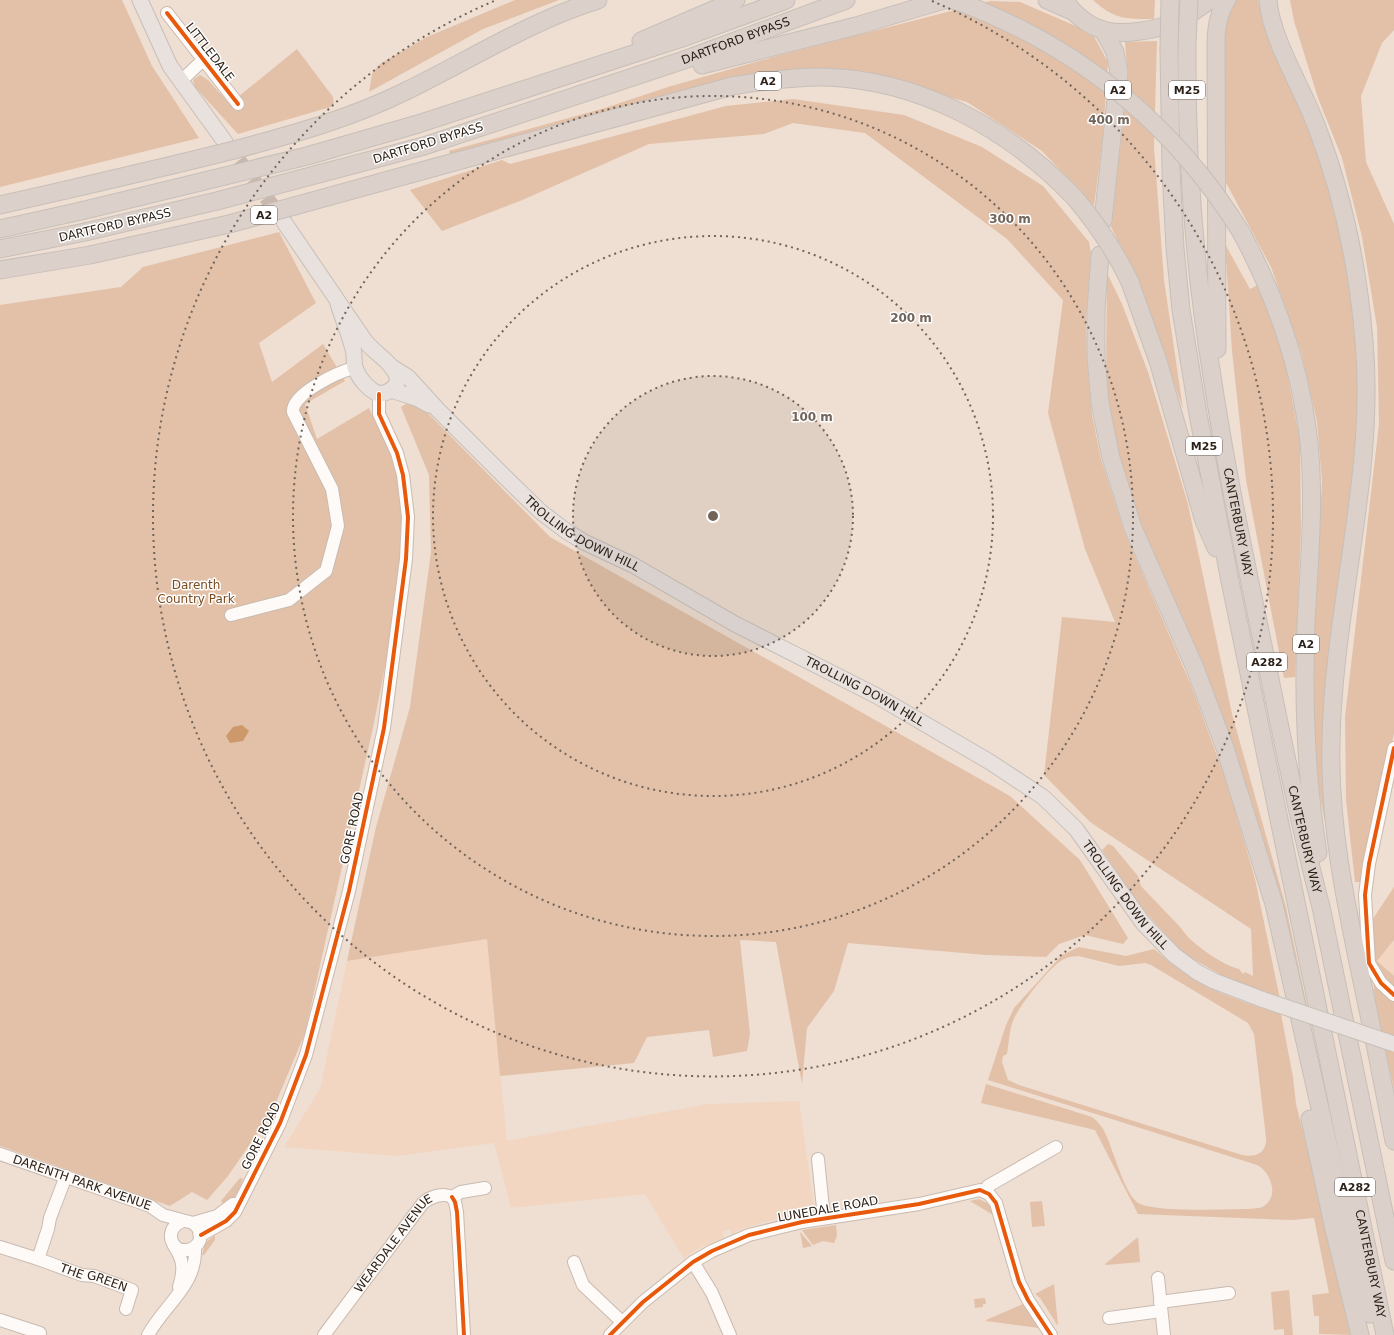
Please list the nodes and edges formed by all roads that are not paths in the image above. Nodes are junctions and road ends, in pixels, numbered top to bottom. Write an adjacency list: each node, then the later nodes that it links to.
1 (140, 0): 18 (main road)
2 (598, 0): 23 (highway, bridge)
3 (736, 0): 19 (highway)
4 (786, 0): 19 (highway, DARTFORD BYPASS)
5 (846, 0): 21 (highway, DARTFORD BYPASS / A2)
6 (944, 0): 21 (highway)
7 (953, 0): 41 (highway, A2, bridge)
8 (1047, 0): 14 (highway)
9 (1170, 0): 37 (highway, M25, bridge)
10 (1188, 0): 36 (highway, M25, bridge)
11 (1210, 0): 16 (highway)
12 (1227, 0): 36 (highway)
13 (1268, 0): 44 (highway)
14 (1068, 6): 16 (highway)
15 (168, 13): 17 (street, LITTLEDALE)
16 (1103, 30): 24 (highway)
17 (203, 60): 18 (street, LITTLEDALE); 20 (street, LITTLEDALE)
18 (181, 81): 22 (main road)
19 (537, 86): 26 (highway, DARTFORD BYPASS, bridge)
20 (238, 104)
21 (541, 108): 27 (highway, DARTFORD BYPASS / A2, bridge)
22 (225, 142)
23 (0, 204)
24 (1103, 220)
25 (284, 222): 30 (main road)
26 (0, 229)
27 (0, 249)
28 (1100, 255): 40 (highway)
29 (0, 270): 37 (highway, A2, bridge)
30 (338, 304): 31 (main road); 32 (main road)
31 (371, 349): 32 (main road); 33 (main road)
32 (355, 364): 34 (main road); 38 (street)
33 (392, 367): 34 (main road); 35 (main road, TROLLING DOWN HILL)
34 (385, 392): 35 (main road, TROLLING DOWN HILL); 51 (street, GORE ROAD)
35 (438, 410): 43 (main road, TROLLING DOWN HILL, bridge)
36 (1218, 417): 41 (highway, CANTERBURY WAY / A282)
37 (1230, 582): 83 (highway, CANTERBURY WAY / A282)
38 (231, 615)
39 (1394, 748): 42 (street)
40 (1256, 846): 81 (highway); 82 (highway)
41 (1320, 907): 62 (highway, CANTERBURY WAY / A282)
42 (1394, 995)
43 (1394, 1044)
44 (1394, 1141)
45 (1056, 1147): 50 (street)
46 (0, 1154): 48 (street, DARENTH PARK AVENUE)
47 (818, 1159): 54 (street, LUNEDALE ROAD)
48 (66, 1176): 53 (street, DARENTH PARK AVENUE); 61 (street)
49 (485, 1188): 52 (street, WEARDALE AVENUE)
50 (985, 1192): 54 (street, LUNEDALE ROAD); 79 (street)
51 (242, 1195): 55 (street, GORE ROAD); 57 (street, GORE ROAD)
52 (452, 1197): 75 (street, WEARDALE AVENUE); 76 (street)
53 (163, 1215): 55 (street, DARENTH PARK AVENUE); 56 (street, DARENTH PARK AVENUE)
54 (824, 1218): 64 (street, LUNEDALE ROAD)
55 (188, 1222): 56 (street); 57 (street)
56 (171, 1231): 58 (street)
57 (201, 1235): 60 (street)
58 (174, 1246): 60 (street); 66 (street)
59 (0, 1247): 61 (street, THE GREEN)
60 (195, 1248): 66 (street)
61 (38, 1259): 69 (street, THE GREEN)
62 (1394, 1261)
63 (574, 1262): 72 (street)
64 (693, 1262): 72 (street, LUNEDALE ROAD); 78 (street)
65 (1158, 1278): 68 (street)
66 (177, 1293): 74 (street)
67 (1229, 1294): 68 (street)
68 (1161, 1306): 70 (street); 80 (street)
69 (126, 1309)
70 (1109, 1318)
71 (0, 1320): 73 (street)
72 (622, 1322): 77 (street, LUNEDALE ROAD)
73 (39, 1335)
74 (148, 1335)
75 (324, 1335)
76 (464, 1335)
77 (610, 1335)
78 (730, 1335)
79 (1050, 1335)
80 (1164, 1335)
81 (1360, 1335)
82 (1378, 1335)
83 (1385, 1335)

